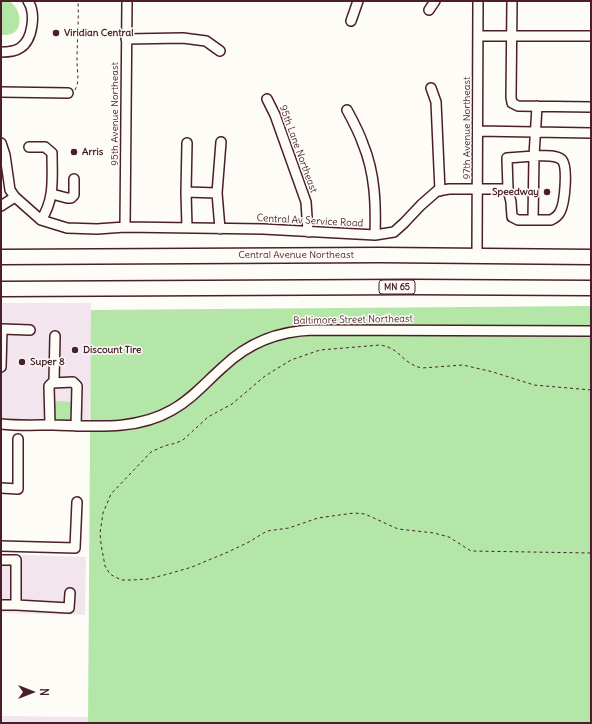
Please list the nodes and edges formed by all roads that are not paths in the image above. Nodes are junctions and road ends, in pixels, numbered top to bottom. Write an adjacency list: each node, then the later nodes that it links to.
1 (28, 1): 14 (street)
2 (127, 1): 12 (street, 95th Avenue Northeast)
3 (358, 1): 8 (street)
4 (435, 1): 7 (street)
5 (478, 1): 9 (street, 97th Avenue Northeast)
6 (512, 1): 10 (street)
7 (430, 10)
8 (351, 21)
9 (478, 36): 10 (street); 22 (street, 97th Avenue Northeast)
10 (512, 36): 11 (street); 19 (street)
11 (591, 36)
12 (126, 39): 13 (street); 41 (street, 95th Avenue Northeast)
13 (220, 51)
14 (1, 52)
15 (431, 88): 33 (street)
16 (1, 92): 17 (street)
17 (68, 93)
18 (267, 99): 44 (street, 95th Lane Northeast)
19 (537, 106): 20 (street); 23 (street)
20 (591, 107)
21 (347, 110): 45 (street)
22 (478, 131): 23 (street); 31 (street, 97th Avenue Northeast)
23 (536, 132): 24 (street); 29 (street)
24 (591, 133)
25 (221, 142): 35 (street)
26 (1, 143): 37 (street)
27 (187, 143): 34 (street)
28 (29, 147): 36 (street)
29 (534, 156): 32 (street); 40 (street); 40 (street)
30 (74, 179): 36 (street)
31 (478, 189): 32 (street, Central Av Service Road); 33 (street, Central Av Service Road); 46 (street, 97th Avenue Northeast)
32 (508, 189): 40 (street)
33 (440, 191): 45 (street, Central Av Service Road)
34 (186, 192): 35 (street); 42 (street)
35 (217, 193): 43 (street)
36 (52, 194): 39 (street)
37 (15, 197): 38 (street); 39 (street)
38 (1, 206)
39 (41, 220): 41 (street, Central Av Service Road)
40 (533, 220)
41 (125, 227): 42 (street, Central Av Service Road)
42 (187, 228): 43 (street, Central Av Service Road)
43 (220, 229): 44 (street, Central Av Service Road)
44 (308, 232): 45 (street, Central Av Service Road)
45 (375, 235)
46 (477, 256): 47 (highway, Central Avenue Northeast); 48 (highway, Central Avenue Northeast)
47 (1, 257)
48 (591, 257)
49 (591, 288): 50 (highway, MN 65)
50 (1, 289)
51 (30, 330): 54 (street)
52 (591, 331): 58 (street, Baltimore Street Northeast)
53 (55, 336): 55 (street)
54 (1, 367)
55 (54, 382): 57 (street); 58 (street)
56 (1, 424): 57 (street, Baltimore Street Northeast)
57 (50, 425): 58 (street, Baltimore Street Northeast)
58 (76, 426)
59 (18, 439): 60 (street)
60 (1, 488)
61 (77, 502): 62 (street)
62 (1, 546)
63 (1, 560): 66 (street)
64 (70, 593): 66 (street)
65 (1, 605): 66 (street)
66 (16, 605)

